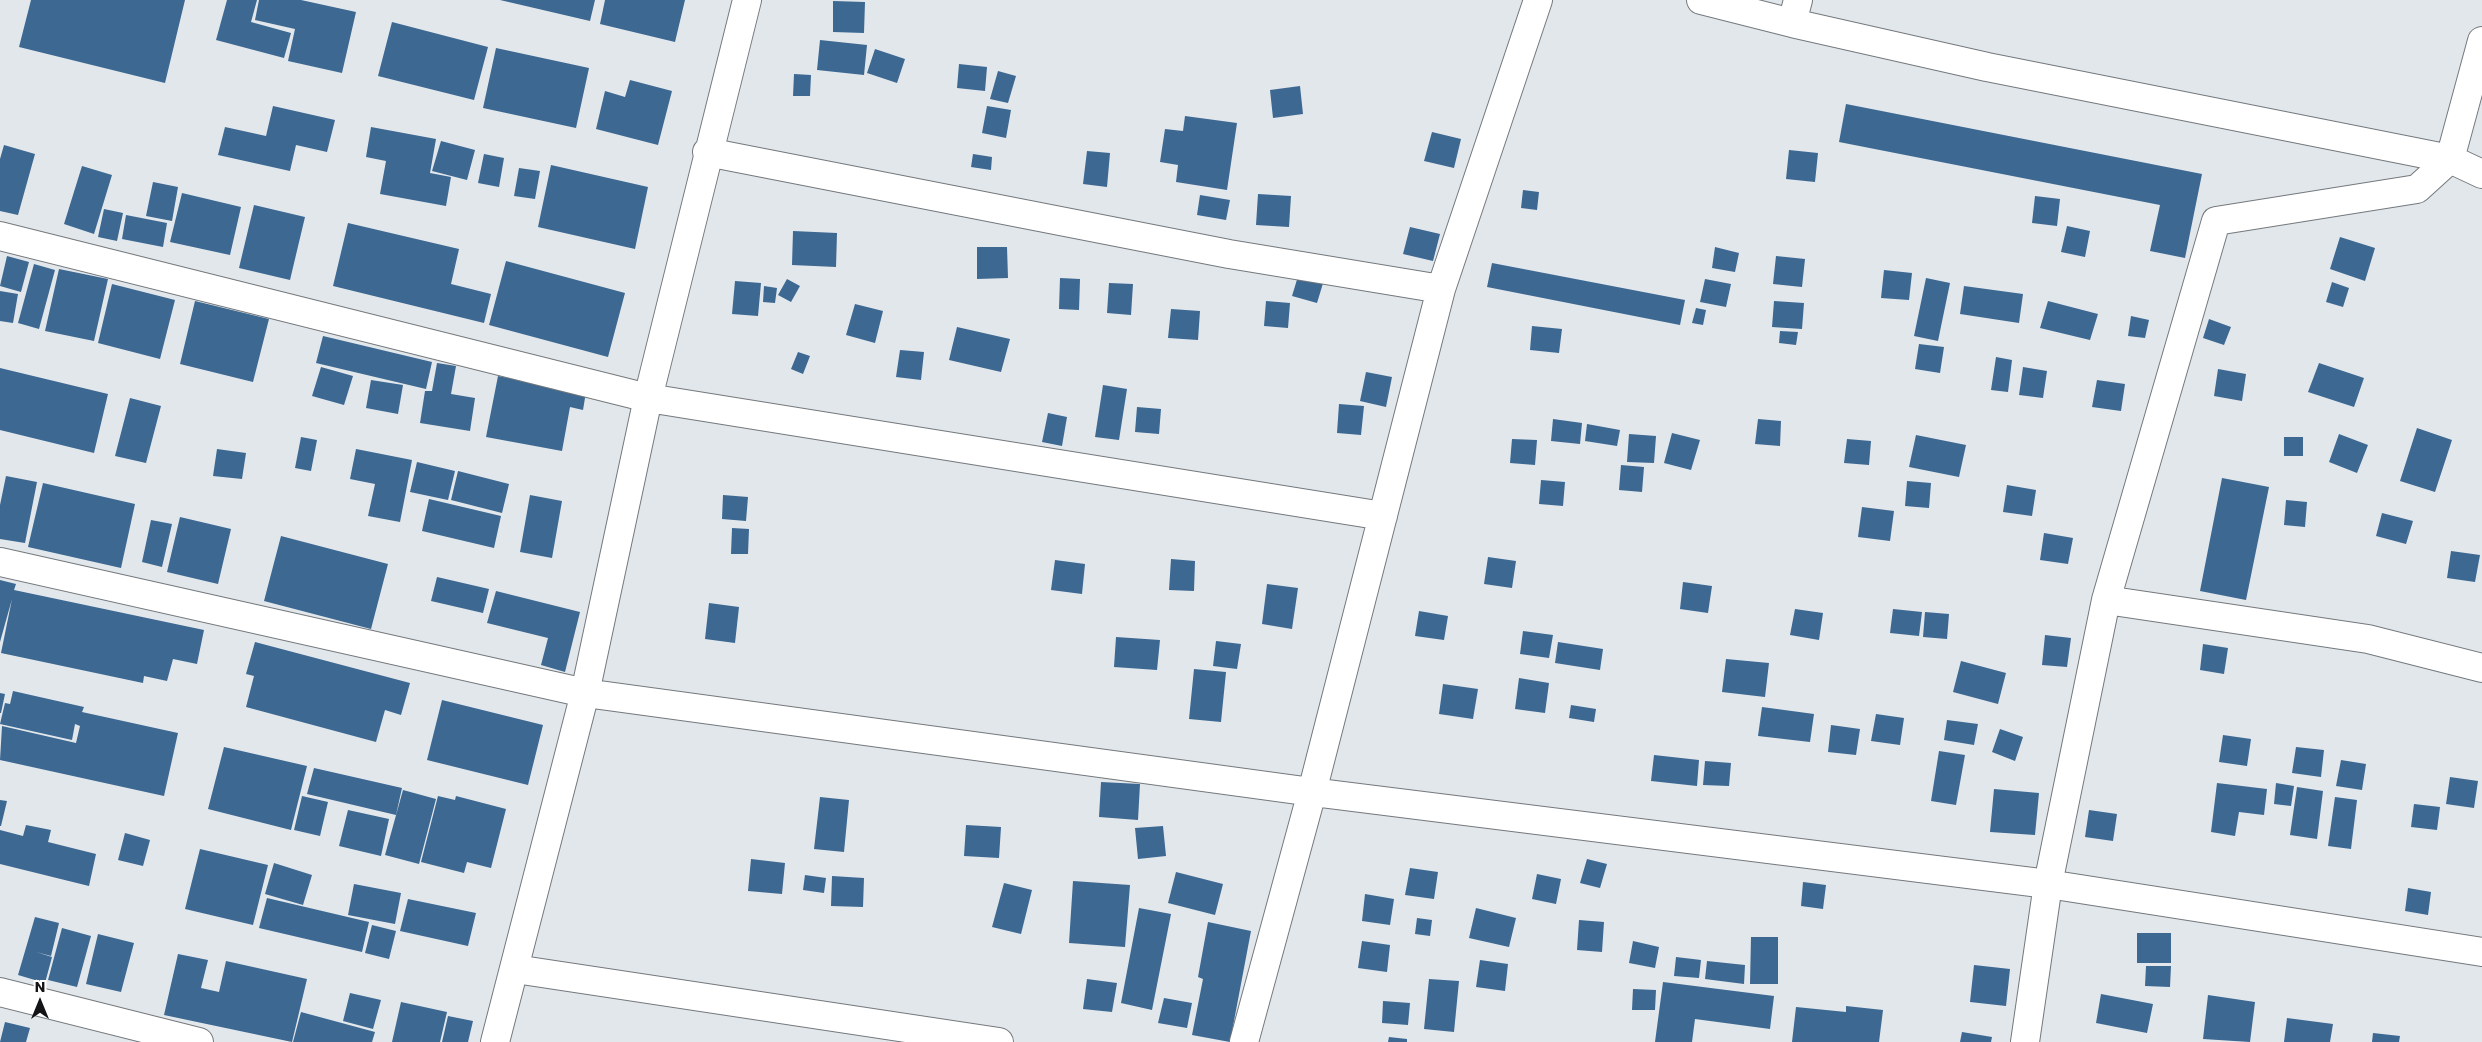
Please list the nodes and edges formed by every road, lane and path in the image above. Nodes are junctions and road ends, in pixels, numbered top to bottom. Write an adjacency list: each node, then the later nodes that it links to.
1 (747, 0): 6 (street)
2 (1538, 0): 10 (street)
3 (1701, 0): 4 (street)
4 (1795, 12): 7 (street)
5 (2482, 41): 7 (street)
6 (707, 152): 10 (street); 11 (street)
7 (2450, 159): 8 (street); 14 (street)
8 (2482, 174)
9 (0, 236): 11 (street)
10 (1441, 289): 12 (street)
11 (648, 398): 12 (street); 16 (street)
12 (1383, 516): 17 (street)
13 (0, 562): 16 (street)
14 (2106, 600): 15 (street); 18 (street)
15 (2482, 668)
16 (585, 693): 17 (street); 20 (street)
17 (1312, 792): 18 (street); 25 (street)
18 (2048, 884): 19 (street); 26 (street)
19 (2482, 952)
20 (515, 969): 23 (street); 24 (street)
21 (0, 992): 22 (street)
22 (199, 1042)
23 (494, 1042)
24 (999, 1042)
25 (1244, 1042)
26 (2025, 1042)

